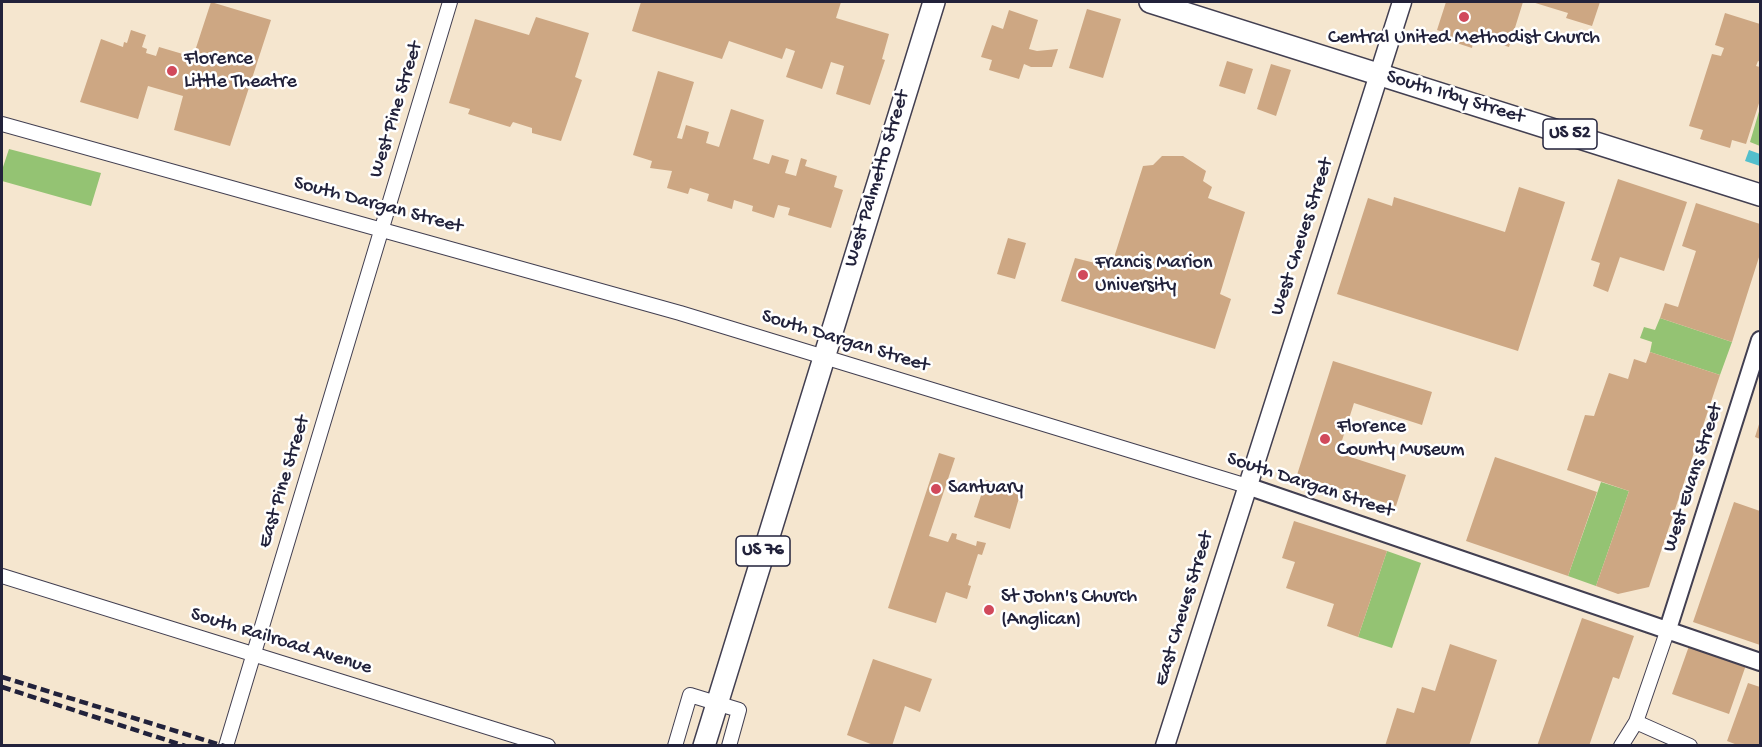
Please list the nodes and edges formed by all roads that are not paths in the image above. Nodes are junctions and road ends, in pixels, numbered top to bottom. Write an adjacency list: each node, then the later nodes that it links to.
1 (450, 2): 8 (street, West Pine Street)
2 (934, 2): 10 (main road, West Palmetto Street / US 76)
3 (1150, 2): 5 (main road, South Irby Street / US 52)
4 (1402, 2): 5 (main road, West Cheves Street)
5 (1379, 75): 7 (main road, South Irby Street / US 52); 11 (main road, West Cheves Street)
6 (2, 124): 8 (street, South Dargan Street)
7 (1761, 195)
8 (382, 229): 10 (street, South Dargan Street); 14 (street, East Pine Street)
9 (1761, 340): 13 (street, West Evans Street)
10 (823, 357): 11 (street, South Dargan Street); 16 (main road, US 76)
11 (1247, 486): 13 (street, South Dargan Street); 23 (main road, East Cheves Street)
12 (2, 576): 14 (street, South Railroad Avenue)
13 (1668, 629): 15 (street, South Dargan Street); 17 (street)
14 (254, 654): 18 (street, East Pine Street); 19 (street, South Railroad Avenue)
15 (1761, 662)
16 (717, 703): 20 (street); 21 (main road, US 76); 22 (street)
17 (1636, 722): 24 (street); 25 (street)
18 (226, 746)
19 (548, 746)
20 (675, 746)
21 (704, 746)
22 (729, 746)
23 (1166, 746)
24 (1620, 746)
25 (1690, 746)

